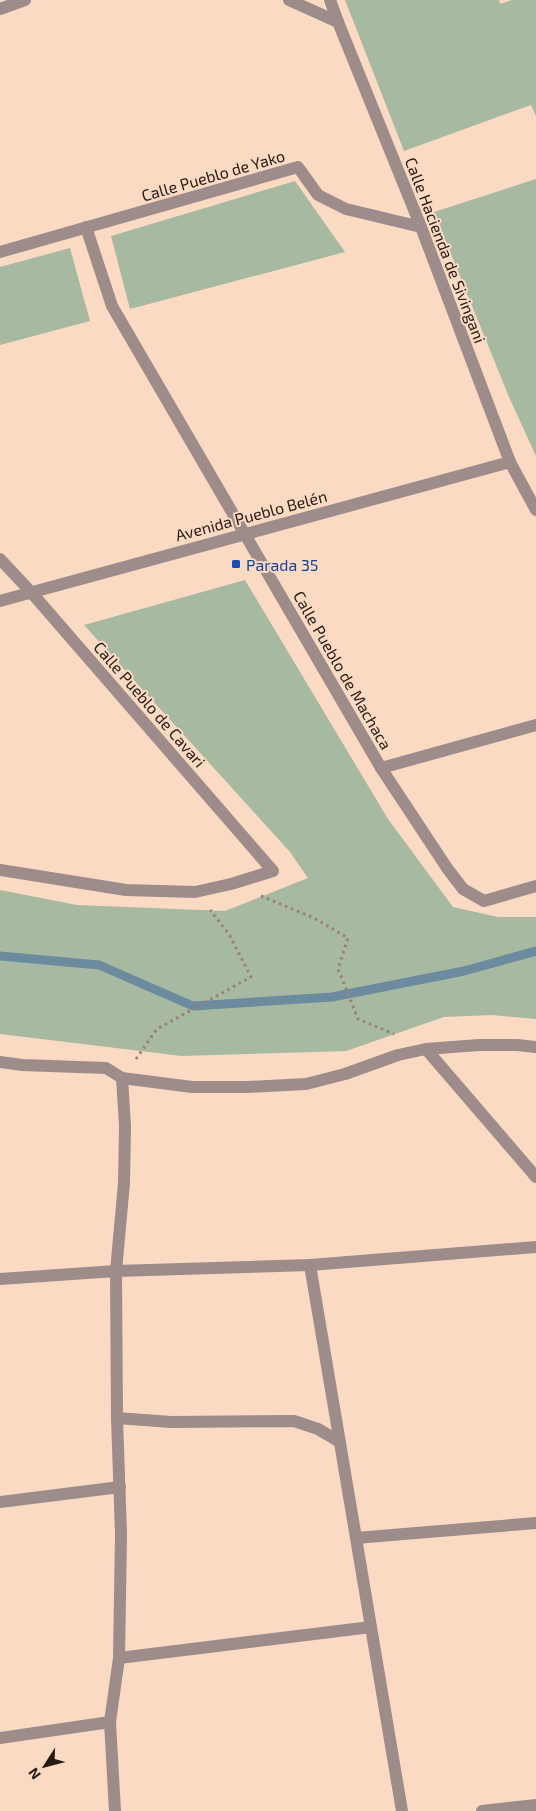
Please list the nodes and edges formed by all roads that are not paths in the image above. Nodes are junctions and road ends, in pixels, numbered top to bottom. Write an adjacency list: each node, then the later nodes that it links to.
1 (25, 0): 4 (street)
2 (289, 0): 5 (street)
3 (330, 0): 5 (street, Calle Hacienda de Sivingani)
4 (0, 9)
5 (338, 22): 7 (street, Calle Hacienda de Sivingani)
6 (86, 227): 7 (street, Calle Pueblo de Yako); 8 (street, Calle Pueblo de Yako); 11 (street, Calle Pueblo de Machaca)
7 (421, 227): 9 (street, Calle Hacienda de Sivingani)
8 (0, 252)
9 (510, 462): 10 (street, Calle Hacienda de Sivingani); 11 (street, Avenida Pueblo Belén)
10 (536, 510)
11 (244, 533): 13 (street, Avenida Pueblo Belén); 16 (street, Calle Pueblo de Machaca)
12 (0, 559): 13 (street, Calle Pueblo de Cavari)
13 (31, 592): 14 (street, Avenida Pueblo Belén); 17 (street, Calle Pueblo de Cavari)
14 (0, 601)
15 (536, 725): 16 (street)
16 (381, 768): 18 (street, Calle Pueblo de Machaca)
17 (0, 870)
18 (536, 886)
19 (536, 1047): 20 (street)
20 (426, 1049): 22 (street); 23 (street)
21 (0, 1062): 22 (street)
22 (122, 1078): 26 (street)
23 (536, 1177)
24 (536, 1247): 25 (street)
25 (310, 1265): 26 (street); 29 (street)
26 (116, 1271): 27 (street); 28 (street)
27 (0, 1279)
28 (117, 1418): 29 (street); 30 (street)
29 (340, 1442): 33 (street)
30 (120, 1488): 31 (street); 35 (street)
31 (0, 1502)
32 (536, 1524): 33 (street)
33 (356, 1538): 34 (street)
34 (371, 1627): 35 (street); 40 (street)
35 (119, 1658): 36 (street)
36 (110, 1722): 37 (street); 39 (street)
37 (0, 1738)
38 (536, 1805): 41 (street)
39 (115, 1811)
40 (402, 1811)
41 (482, 1811)

